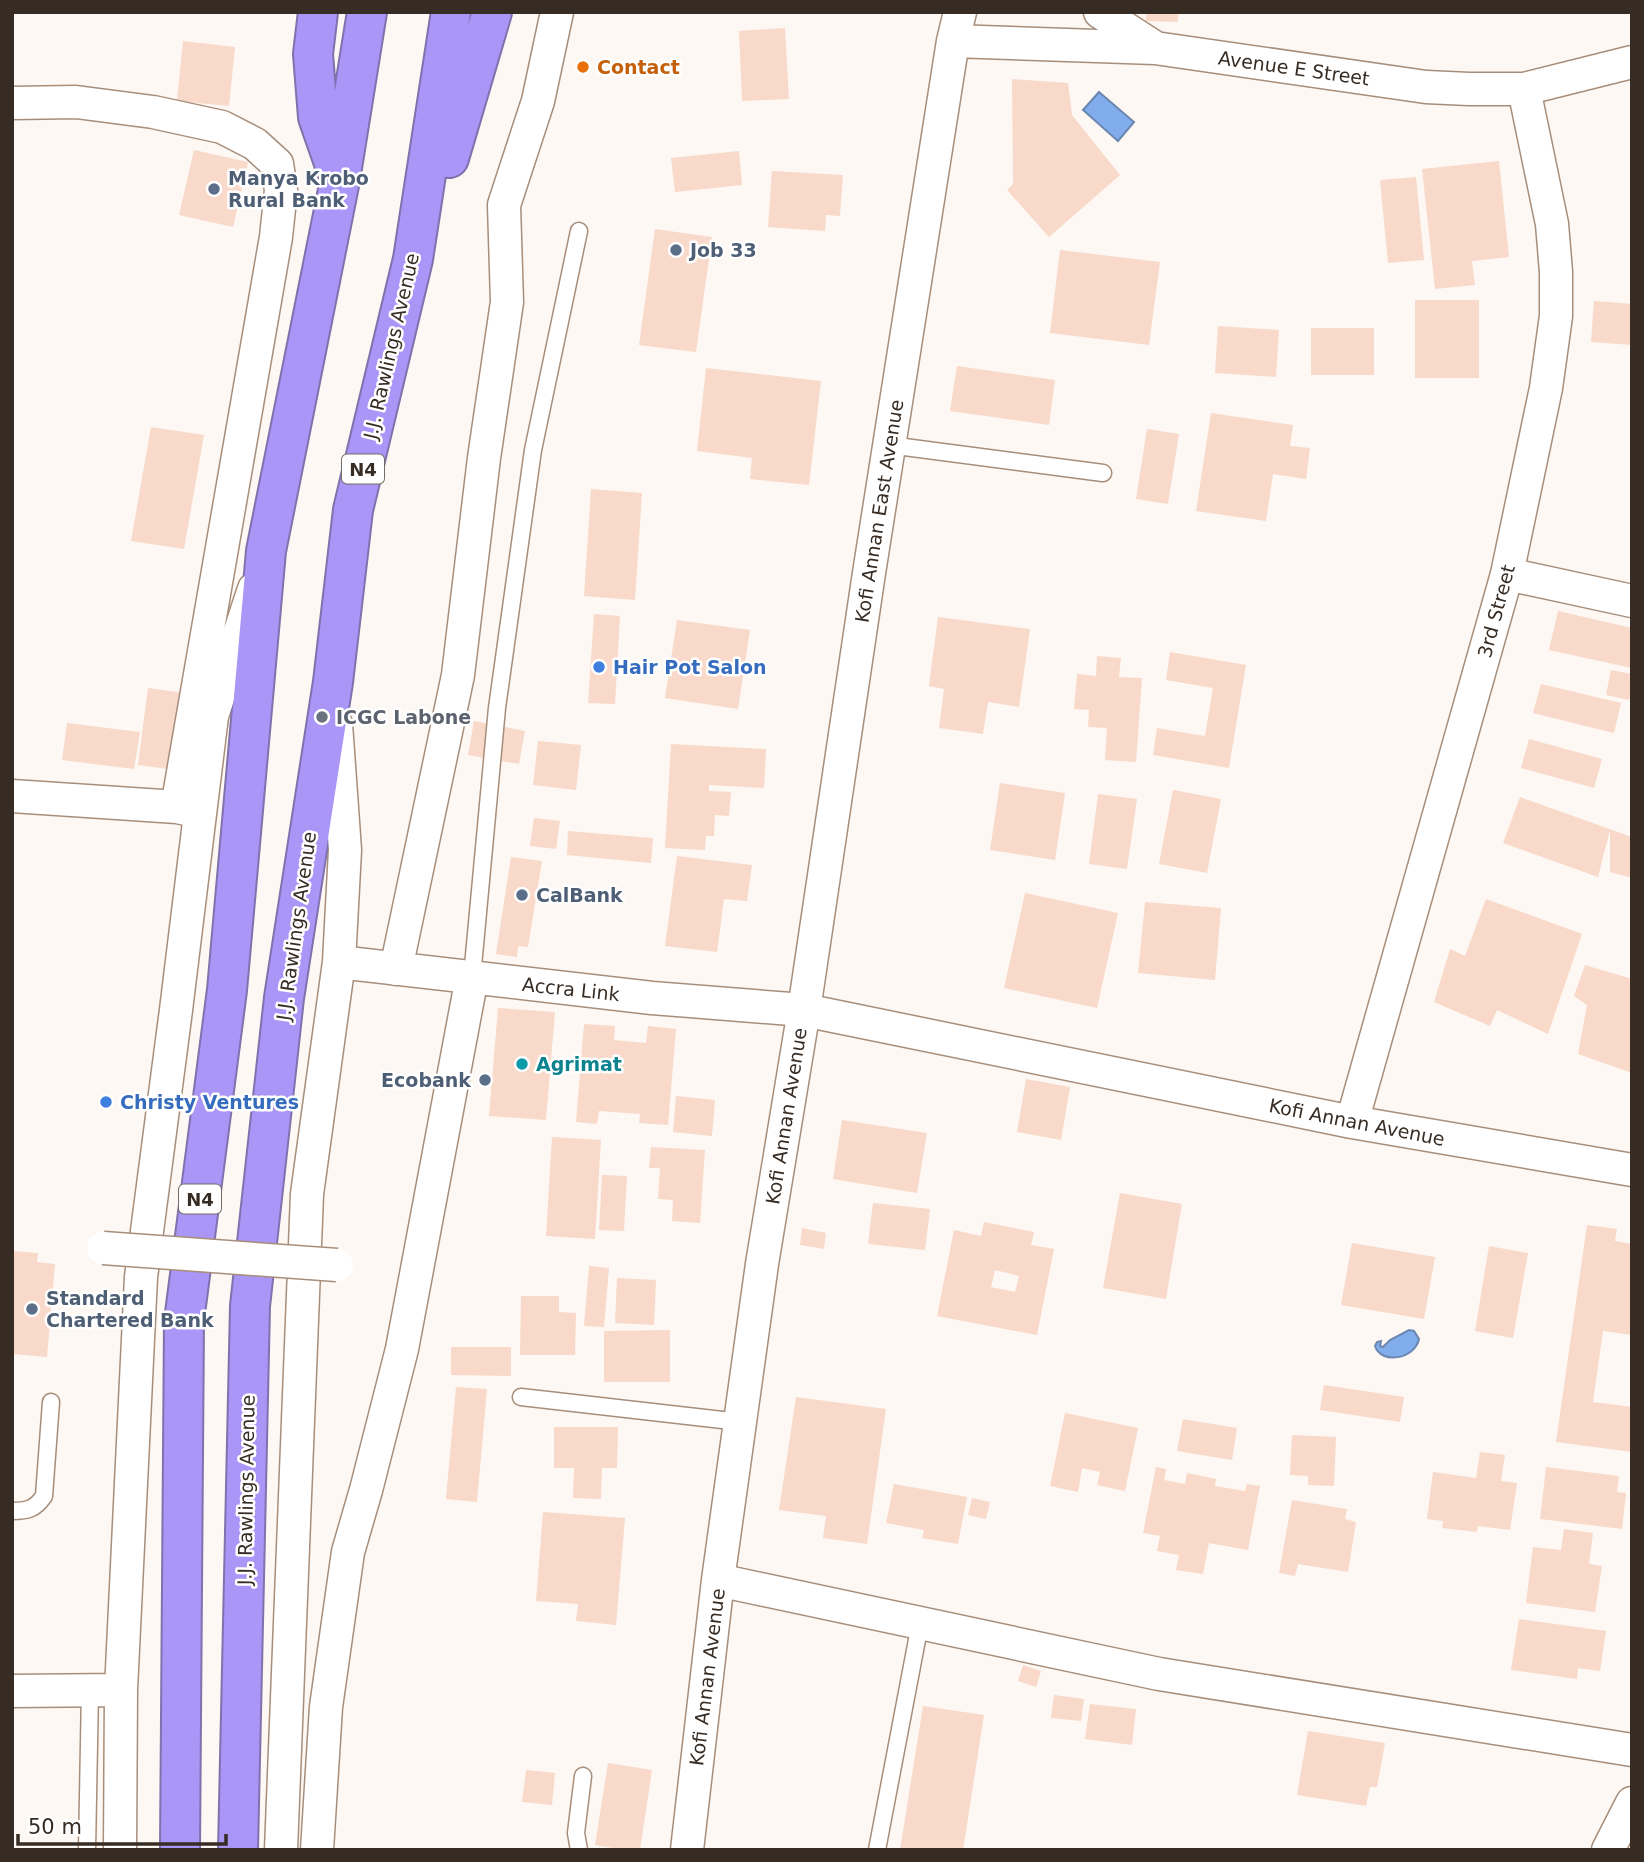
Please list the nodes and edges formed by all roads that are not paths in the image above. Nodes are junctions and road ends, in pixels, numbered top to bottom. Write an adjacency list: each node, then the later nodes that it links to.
1 (318, 12): 12 (highway)
2 (367, 12): 12 (highway, N4)
3 (451, 12): 14 (highway, J.J. Rawlings Avenue / N4)
4 (492, 12): 14 (highway)
5 (557, 12): 24 (street)
6 (1100, 12): 8 (street)
7 (957, 27): 8 (street, Avenue E Street); 15 (street, Kofi Annan East Avenue)
8 (1155, 48): 10 (street, Avenue E Street)
9 (1632, 62): 10 (street, Avenue E Street)
10 (1524, 89): 18 (street, 3rd Street)
11 (12, 103): 22 (street)
12 (340, 180): 17 (highway, N4)
13 (579, 231): 25 (lane)
14 (413, 258): 20 (highway, J.J. Rawlings Avenue / N4)
15 (889, 445): 16 (lane); 26 (street, Kofi Annan East Avenue)
16 (1103, 473)
17 (267, 551): 22 (street); 45 (highway, N4)
18 (1507, 574): 19 (street); 27 (street, 3rd Street)
19 (1632, 601)
20 (333, 682): 23 (street); 46 (highway, J.J. Rawlings Avenue / N4)
21 (12, 796): 22 (street)
22 (189, 810): 38 (street)
23 (338, 962): 24 (street, Accra Link); 47 (street)
24 (396, 968): 25 (street, Accra Link)
25 (472, 977): 26 (street, Accra Link); 48 (street)
26 (804, 1010): 27 (street, Kofi Annan Avenue); 33 (street, Kofi Annan Avenue)
27 (1352, 1122): 28 (street, Kofi Annan Avenue)
28 (1632, 1170)
29 (103, 1248): 30 (street, bridge)
30 (337, 1265)
31 (521, 1397): 33 (lane)
32 (51, 1402): 34 (lane)
33 (740, 1422): 35 (street, Kofi Annan Avenue)
34 (12, 1511)
35 (718, 1580): 36 (street); 50 (street, Kofi Annan Avenue)
36 (920, 1624): 40 (street); 51 (lane)
37 (90, 1690): 38 (street); 39 (street); 43 (lane)
38 (121, 1690): 44 (street)
39 (12, 1691)
40 (1632, 1750)
41 (583, 1776): 49 (lane)
42 (1632, 1803): 52 (street)
43 (87, 1850)
44 (120, 1850)
45 (180, 1850)
46 (239, 1850)
47 (281, 1850)
48 (317, 1850)
49 (579, 1850)
50 (687, 1850)
51 (877, 1850)
52 (1608, 1850)

